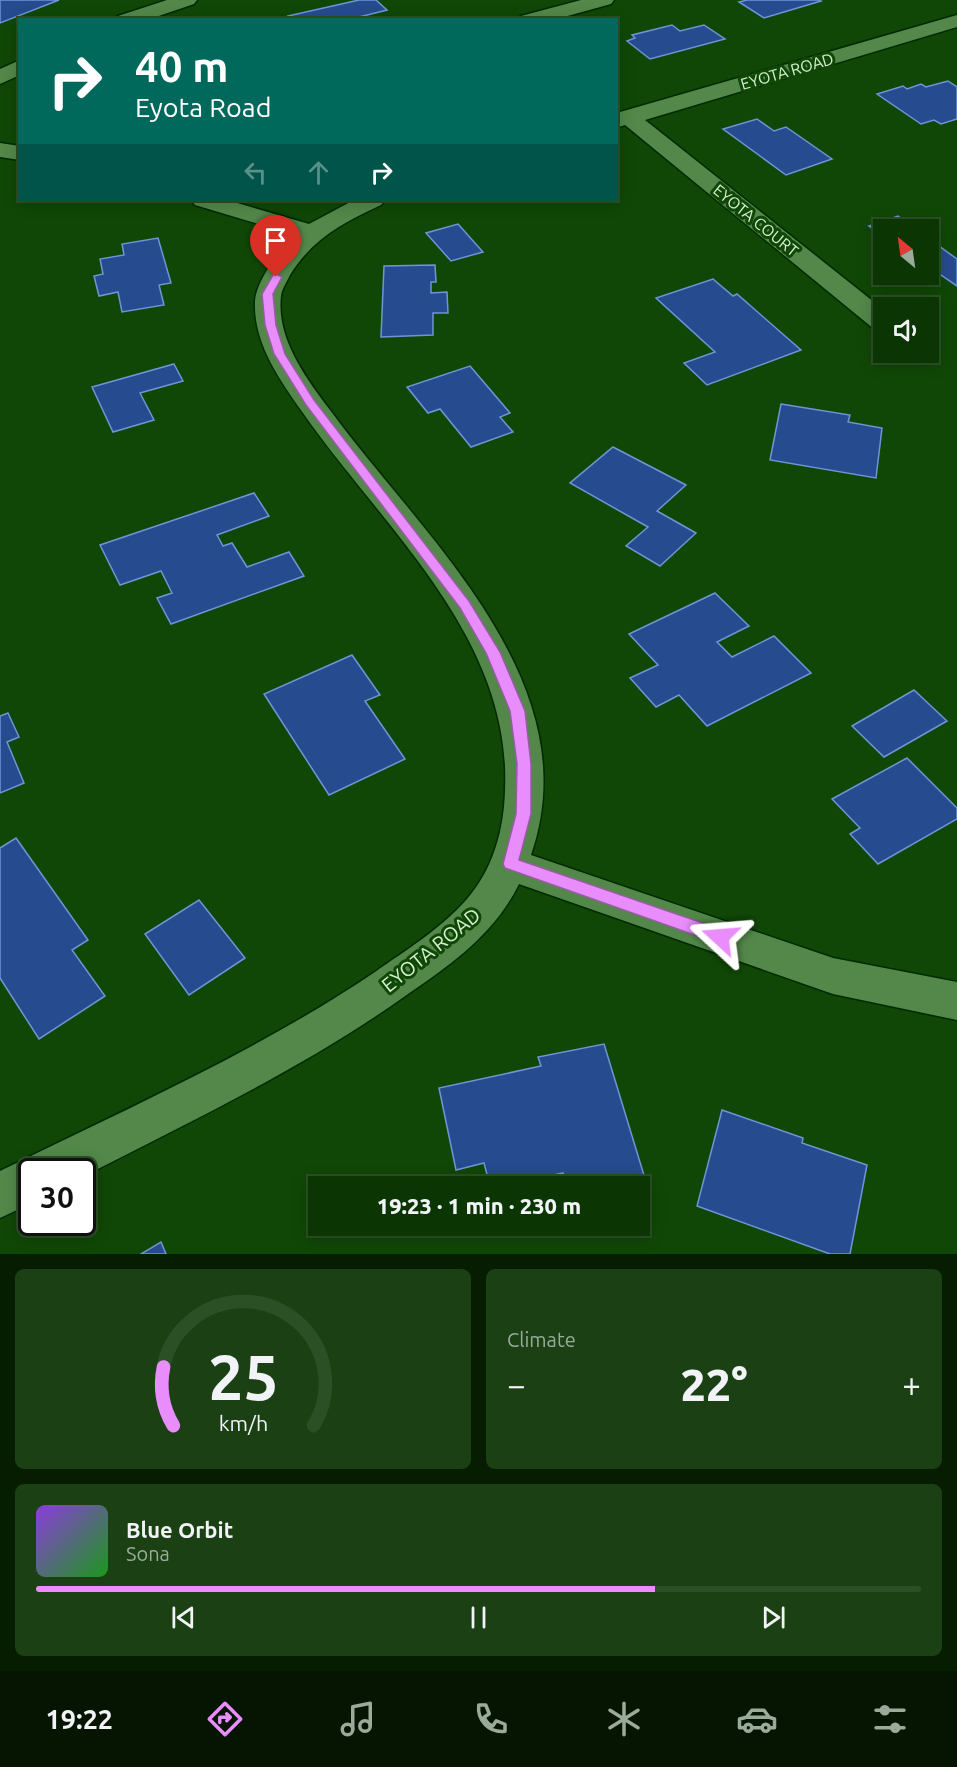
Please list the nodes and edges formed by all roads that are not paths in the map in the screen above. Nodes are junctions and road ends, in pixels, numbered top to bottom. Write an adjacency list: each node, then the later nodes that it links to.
1 (187, 0): 3 (street)
2 (604, 0): 4 (street)
3 (131, 18)
4 (536, 18)
5 (957, 21): 8 (street, EYOTA ROAD)
6 (18, 67): 7 (street)
7 (0, 78)
8 (622, 119): 14 (street, EYOTA COURT)
9 (0, 150): 10 (street)
10 (18, 153)
11 (206, 201): 13 (street)
12 (371, 201): 13 (street, EYOTA ROAD)
13 (309, 232): 15 (street, EYOTA ROAD)
14 (873, 314)
15 (510, 864): 16 (street); 17 (street, EYOTA ROAD)
16 (957, 1001)
17 (73, 1158)
18 (18, 1186): 19 (street)
19 (0, 1195)

